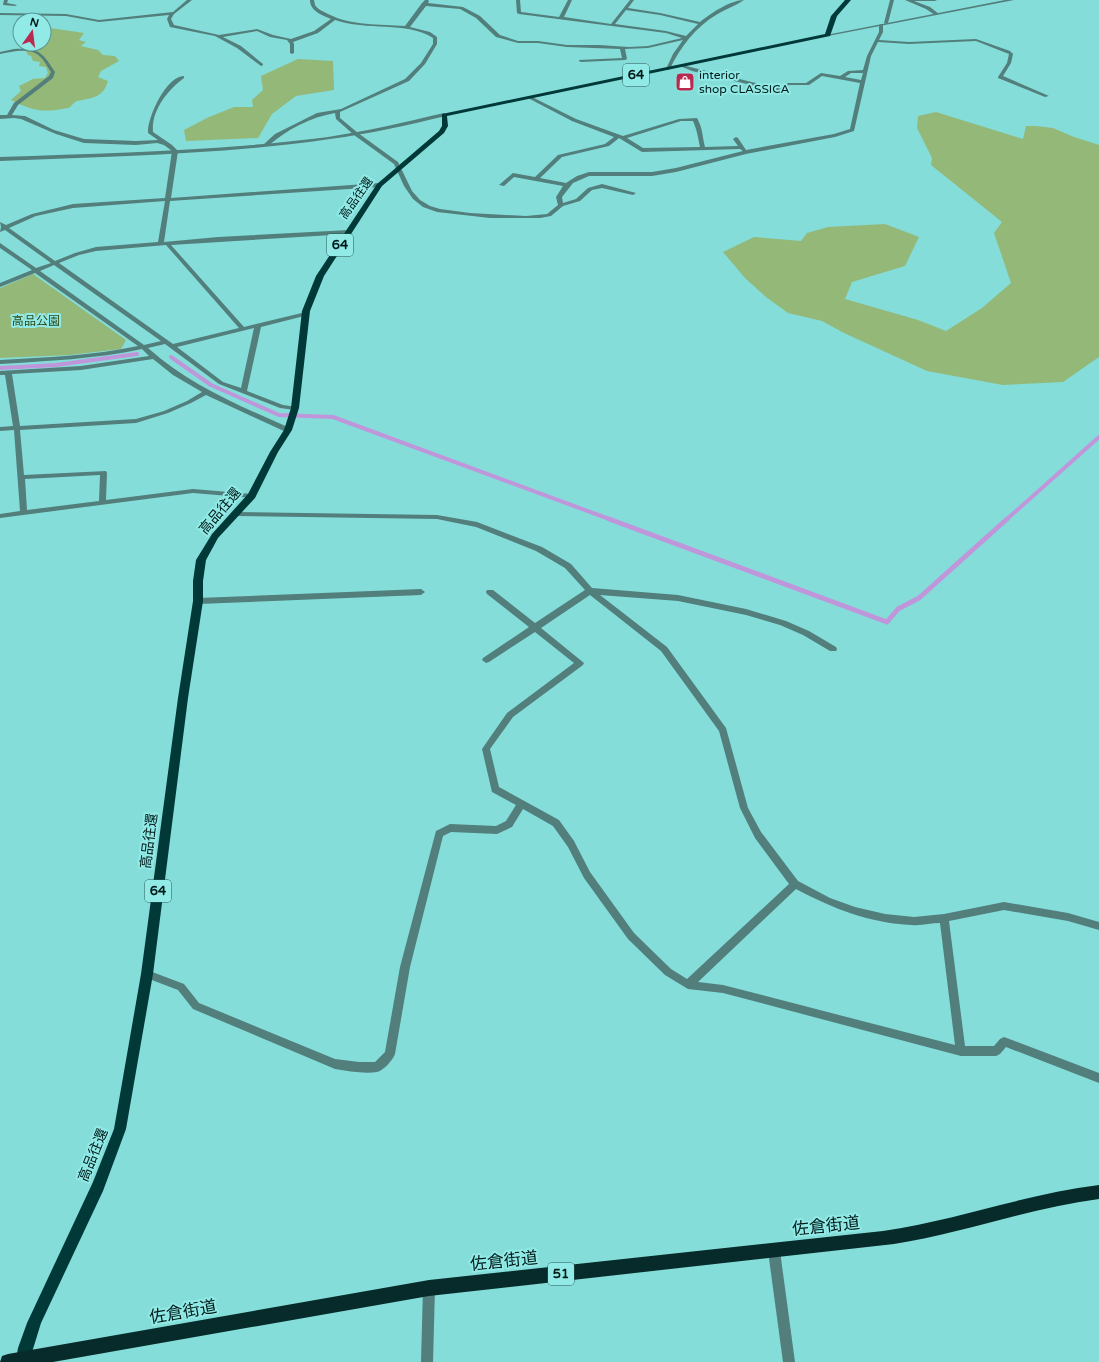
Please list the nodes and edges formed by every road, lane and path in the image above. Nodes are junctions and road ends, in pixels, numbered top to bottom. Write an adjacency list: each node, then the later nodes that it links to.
1 (6, 0): 15 (street)
2 (190, 0): 17 (street)
3 (312, 0): 21 (street)
4 (518, 0): 20 (street)
5 (570, 0): 20 (street)
6 (632, 0): 16 (street)
7 (732, 0): 13 (street)
8 (848, 0): 26 (main road)
9 (892, 0): 23 (street)
10 (907, 0): 11 (street); 19 (street)
11 (935, 0)
12 (1012, 0): 19 (street)
13 (740, 1): 22 (street)
14 (426, 2): 25 (street); 31 (street)
15 (15, 5)
16 (625, 9): 22 (street); 24 (street)
17 (172, 13): 18 (street); 27 (street)
18 (0, 14)
19 (937, 14): 23 (street)
20 (561, 18): 24 (street)
21 (334, 19): 25 (street); 29 (street)
22 (702, 24): 28 (street)
23 (884, 24): 26 (street); 30 (street)
24 (612, 25): 28 (street)
25 (407, 27): 44 (street)
26 (828, 35): 36 (main road, 64)
27 (218, 36): 29 (street); 35 (street)
28 (687, 38): 31 (street); 37 (street)
29 (290, 41): 33 (street)
30 (877, 41): 38 (street); 42 (street)
31 (622, 48): 34 (street)
32 (0, 53): 46 (street)
33 (292, 53)
34 (581, 61)
35 (261, 65)
36 (682, 66): 37 (main road, 64); 40 (street)
37 (668, 69): 43 (main road, 64)
38 (866, 71): 40 (street); 41 (street)
39 (182, 77): 51 (street)
40 (841, 78): 41 (street)
41 (863, 82): 54 (street)
42 (1047, 96)
43 (530, 97): 45 (main road, 64); 49 (street)
44 (338, 111): 48 (street); 52 (street)
45 (444, 115): 48 (street); 57 (main road, 高品往還 / 64)
46 (9, 116): 47 (street); 51 (street)
47 (0, 117)
48 (356, 134): 52 (street); 57 (street)
49 (621, 137): 53 (street); 53 (street); 58 (street)
50 (736, 139): 54 (street)
51 (163, 141): 55 (street)
52 (266, 145): 55 (street)
53 (704, 148): 54 (street)
54 (744, 149): 61 (street)
55 (175, 151): 56 (street); 63 (street)
56 (0, 159)
57 (400, 167): 59 (main road, 高品往還 / 64); 64 (street)
58 (536, 179): 60 (street); 61 (street)
59 (379, 185): 63 (street); 66 (main road, 高品往還 / 64)
60 (502, 185)
61 (566, 185): 64 (street)
62 (633, 193): 64 (street)
63 (167, 199): 65 (street); 67 (street)
64 (561, 205)
65 (2, 227): 69 (street)
66 (349, 232): 67 (street); 72 (main road, 高品往還 / 64)
67 (164, 243): 69 (street); 74 (street)
68 (0, 245): 70 (street)
69 (54, 263): 70 (street); 75 (street)
70 (36, 271): 71 (street); 77 (street)
71 (0, 285)
72 (306, 314): 73 (street); 84 (main road, 高品往還 / 64)
73 (258, 325): 74 (street); 82 (street)
74 (243, 329): 76 (street)
75 (166, 342): 76 (street); 77 (street)
76 (172, 346): 82 (street)
77 (143, 347): 78 (street); 79 (street)
78 (153, 357): 80 (street); 83 (street)
79 (0, 362)
80 (8, 372): 81 (street); 85 (street)
81 (0, 373)
82 (243, 392): 84 (street)
83 (205, 393): 85 (street); 87 (street)
84 (295, 408): 87 (main road, 64)
85 (17, 428): 86 (street); 88 (street)
86 (0, 430)
87 (288, 430): 89 (main road, 高品往還 / 64)
88 (21, 477): 90 (street); 91 (street)
89 (252, 496): 90 (street); 92 (main road, 高品往還 / 64)
90 (102, 503): 91 (street)
91 (24, 513): 93 (street)
92 (237, 514): 94 (street); 97 (main road, 高品往還 / 64)
93 (0, 516)
94 (590, 591): 98 (street); 99 (street); 102 (street)
95 (421, 592): 97 (street)
96 (490, 592): 98 (street)
97 (198, 601): 105 (main road, 高品往還 / 64)
98 (535, 627): 100 (street); 101 (street)
99 (833, 649)
100 (486, 660)
101 (522, 804): 105 (street); 106 (street)
102 (794, 884): 103 (street); 106 (street)
103 (944, 918): 104 (street); 107 (street)
104 (1099, 926)
105 (147, 974): 113 (main road, 高品往還 / 64)
106 (688, 985): 107 (street)
107 (961, 1051): 108 (street)
108 (1099, 1078)
109 (1099, 1192): 110 (highway, 佐倉街道 / 51)
110 (774, 1251): 111 (highway, 佐倉街道 / 51); 115 (street)
111 (429, 1288): 112 (highway, 佐倉街道 / 51); 114 (street)
112 (45, 1358): 113 (highway, 佐倉街道 / 51)
113 (19, 1361)
114 (427, 1362)
115 (789, 1362)

